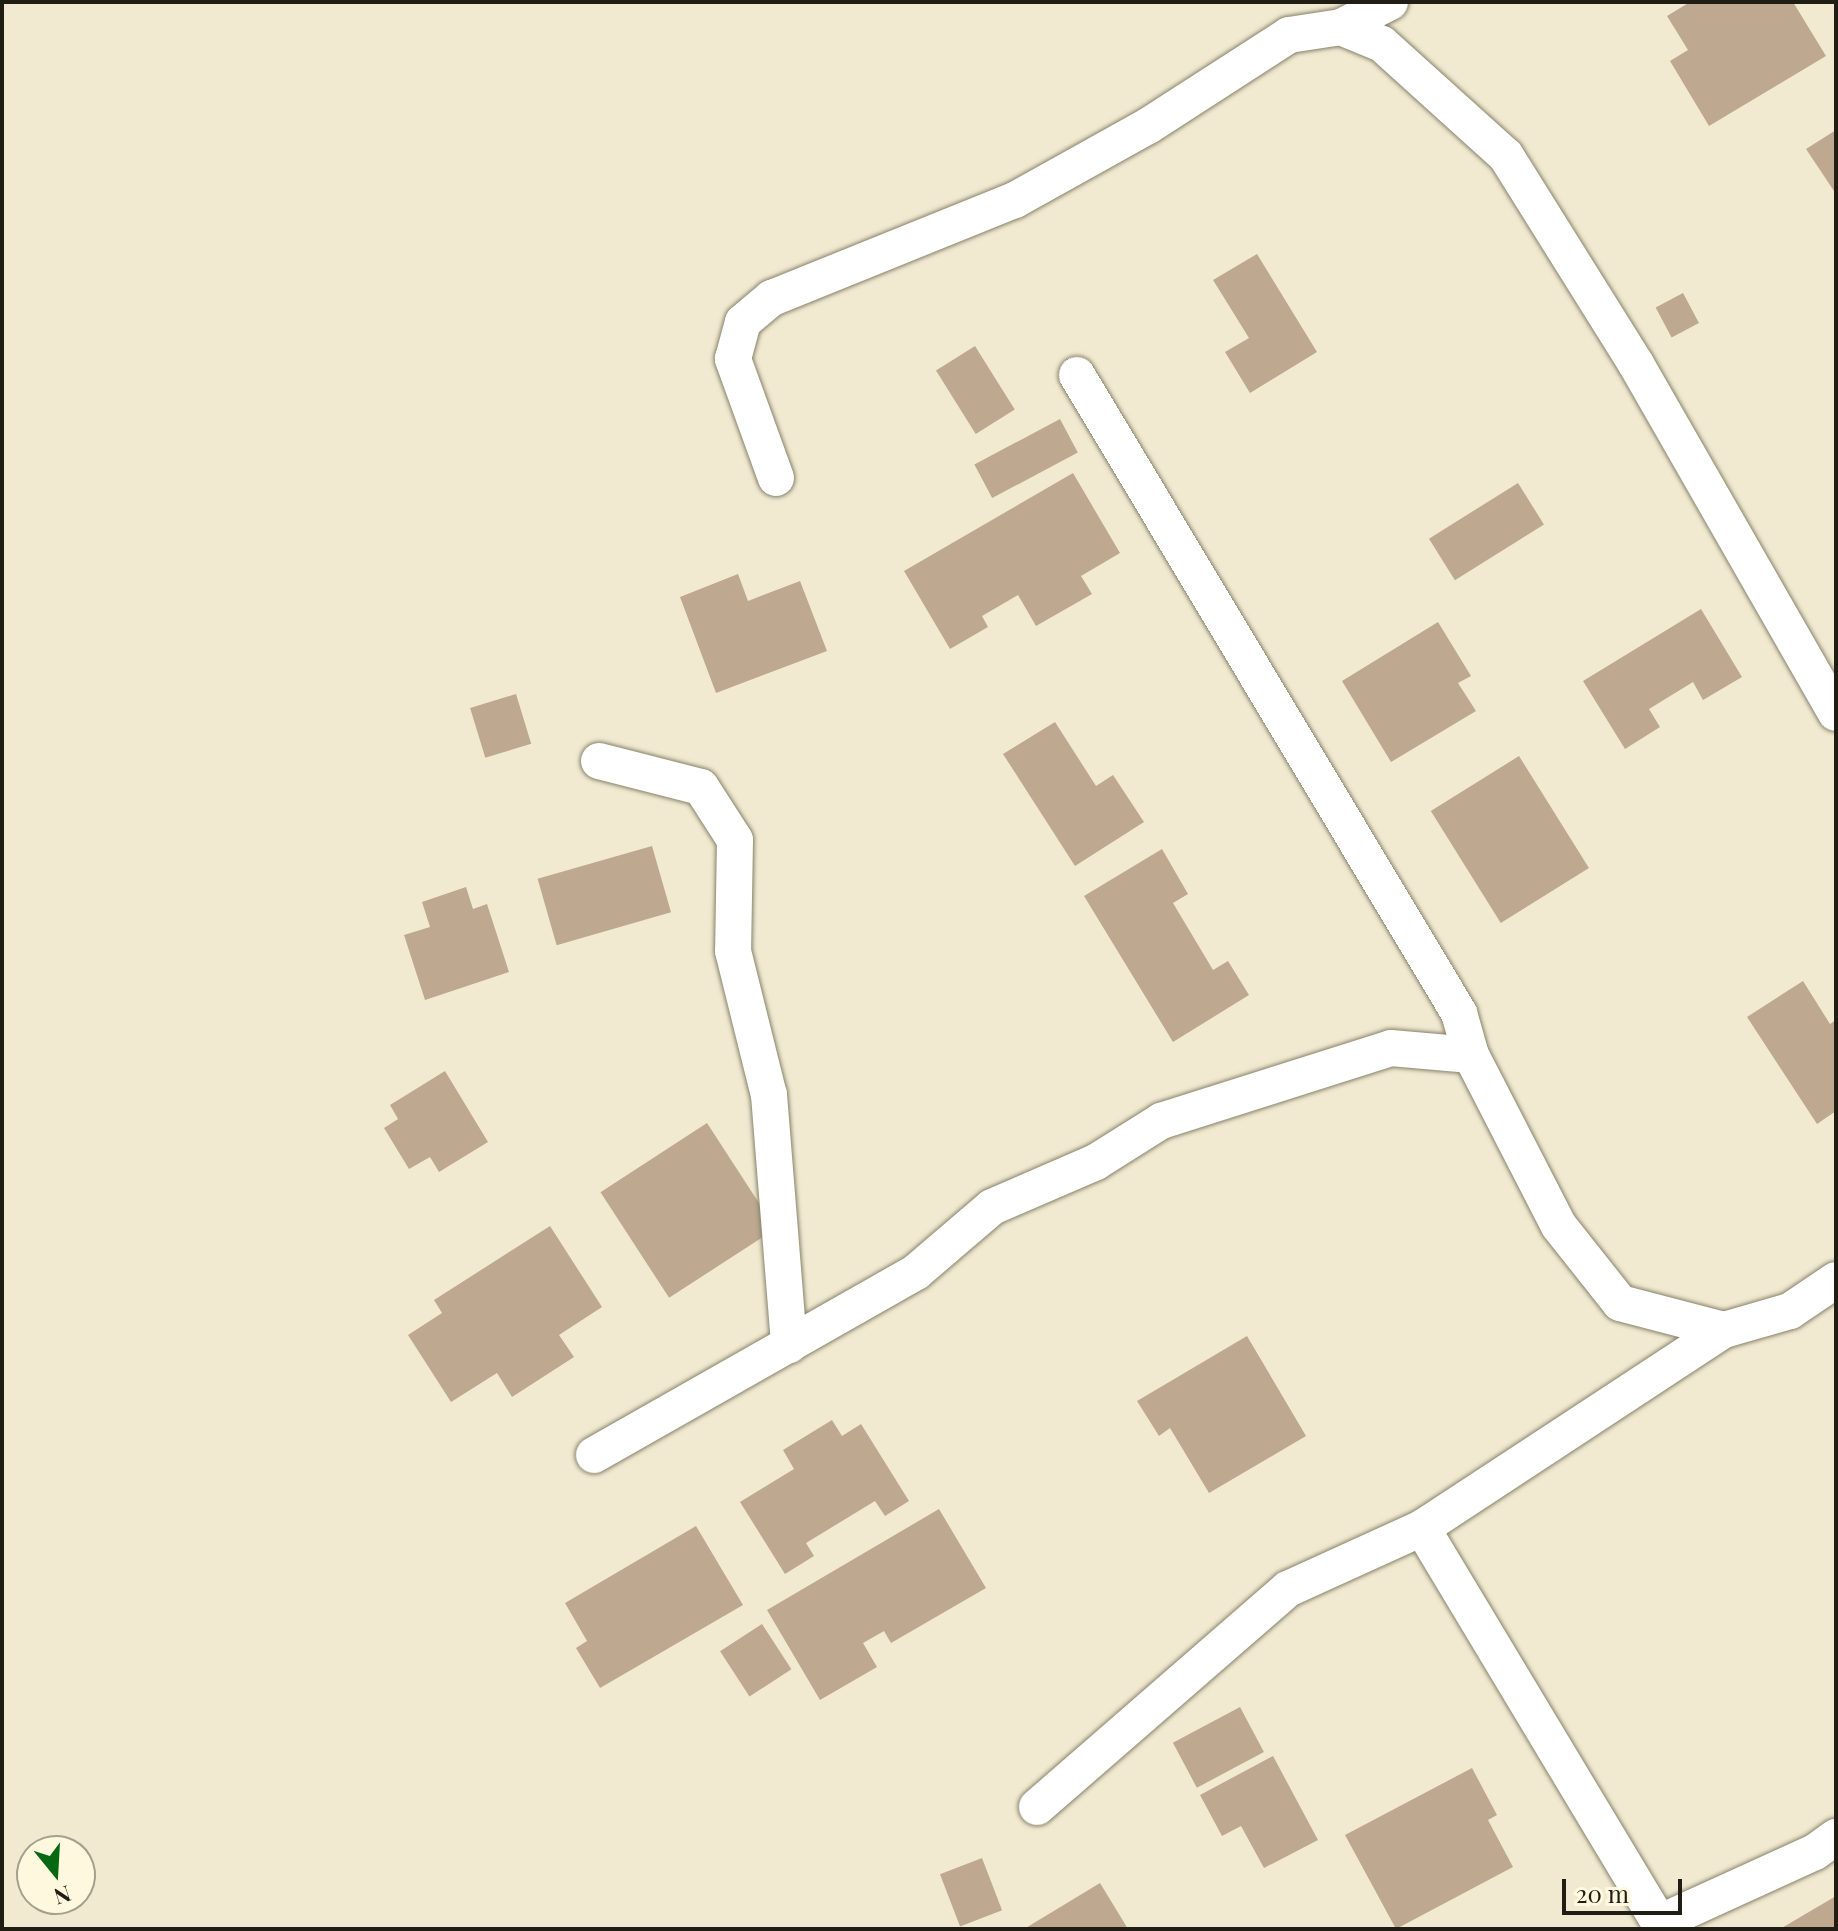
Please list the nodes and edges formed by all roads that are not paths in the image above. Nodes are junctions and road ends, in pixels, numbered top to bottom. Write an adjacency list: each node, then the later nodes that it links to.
1 (1390, 2): 2 (street)
2 (1341, 27): 4 (street); 5 (street)
3 (1077, 375): 7 (street)
4 (776, 478)
5 (1836, 713)
6 (599, 761): 10 (street)
7 (1471, 1055): 9 (street); 10 (street)
8 (1836, 1280): 9 (street)
9 (1724, 1330): 12 (street)
10 (789, 1345): 11 (street)
11 (594, 1455)
12 (1422, 1528): 13 (street); 14 (street)
13 (1037, 1807)
14 (1836, 1837)

